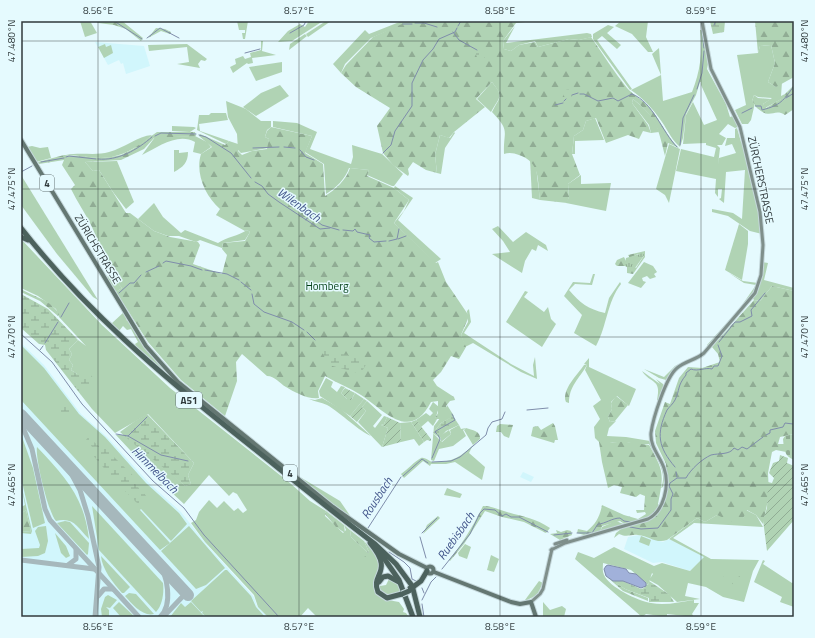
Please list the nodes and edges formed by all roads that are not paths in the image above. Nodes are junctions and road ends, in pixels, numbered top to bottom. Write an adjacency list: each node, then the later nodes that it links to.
1 (702, 21): 12 (main road, ZÜRCHERSTRASSE)
2 (21, 140): 8 (main road, ZÜRICHSTRASSE / 4)
3 (21, 228): 7 (highway, A51)
4 (21, 232): 6 (highway, A51)
5 (21, 237): 6 (highway)
6 (28, 240): 7 (highway, A51)
7 (371, 542): 9 (highway, A51); 10 (highway); 11 (highway); 13 (highway, A51)
8 (430, 571): 10 (highway); 12 (main road, 4)
9 (402, 584): 11 (highway); 13 (highway, A51)
10 (411, 589): 11 (highway, bridge); 14 (highway)
11 (401, 593)
12 (530, 602): 15 (main road)
13 (414, 617)
14 (420, 617)
15 (536, 617)

